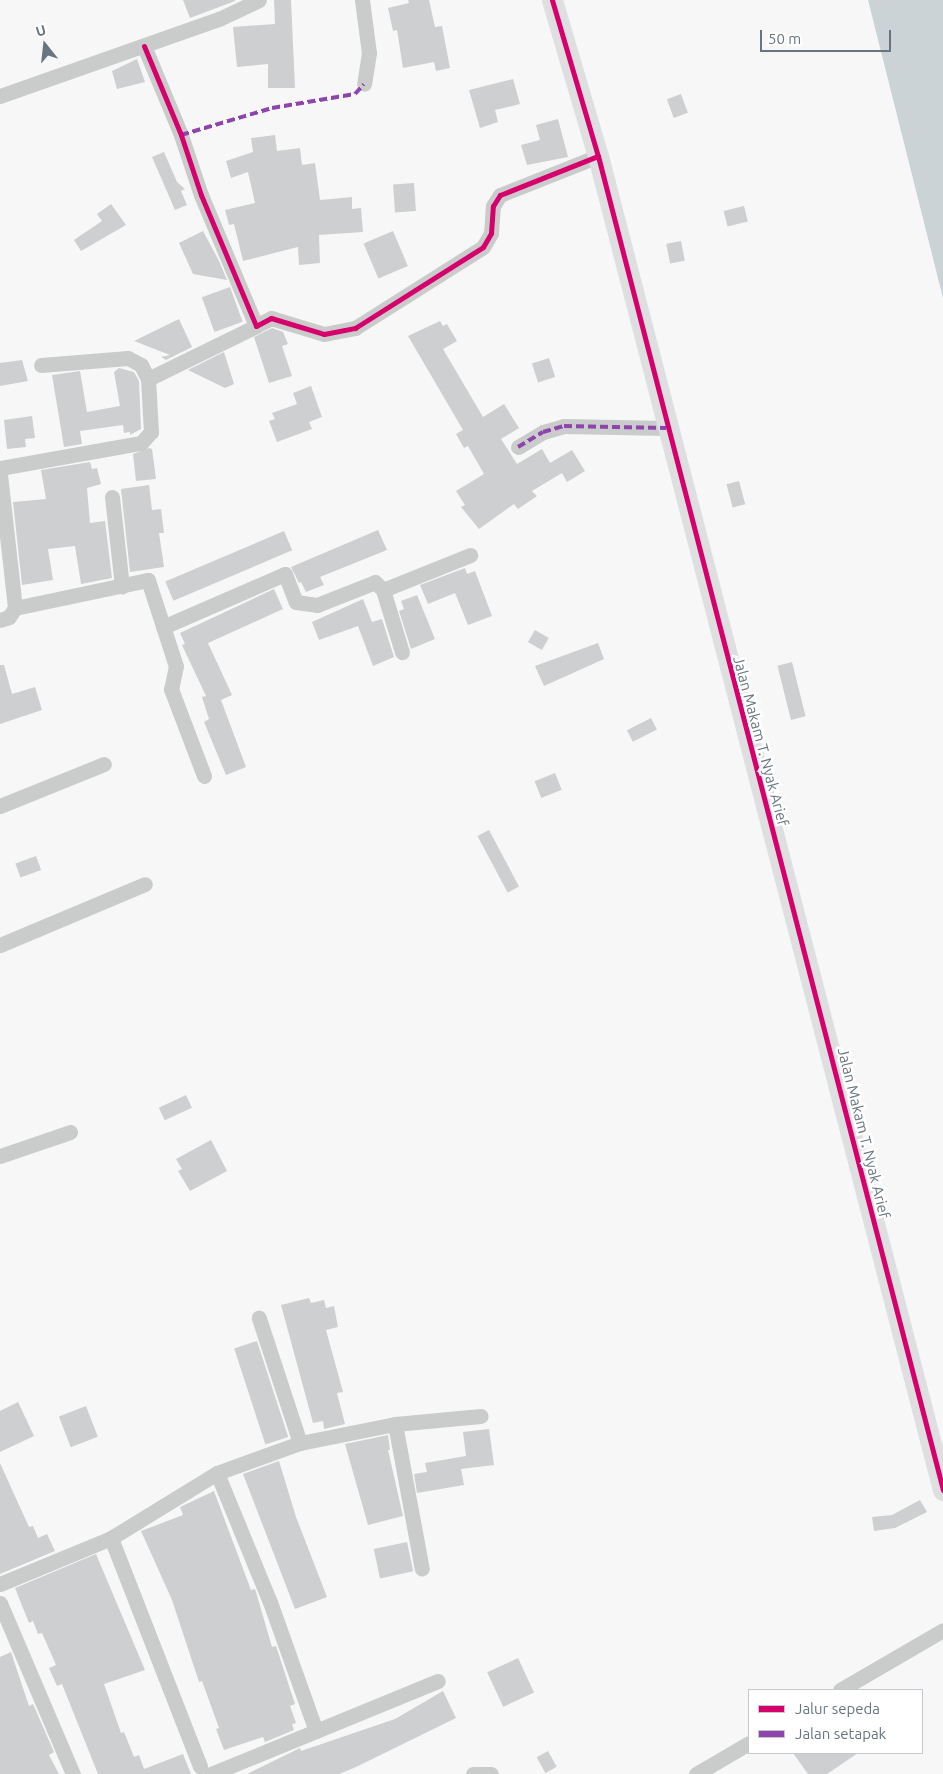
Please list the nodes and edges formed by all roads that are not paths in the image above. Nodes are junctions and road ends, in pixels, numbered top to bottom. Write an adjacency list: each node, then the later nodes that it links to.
1 (259, 0): 4 (street)
2 (362, 0): 5 (street)
3 (552, 0): 7 (street, Jalan Makam T. Nyak Arief)
4 (144, 46): 6 (street); 8 (street)
5 (364, 84)
6 (0, 96)
7 (598, 156): 8 (street); 11 (street, Jalan Makam T. Nyak Arief)
8 (256, 326): 10 (street)
9 (41, 365): 10 (street)
10 (148, 379): 13 (street)
11 (666, 428): 12 (street); 36 (street, Jalan Makam T. Nyak Arief)
12 (518, 447)
13 (0, 468)
14 (0, 474): 15 (street)
15 (1, 496): 20 (street)
16 (112, 497): 18 (street)
17 (470, 556): 19 (street)
18 (122, 586): 20 (street); 22 (street)
19 (383, 590): 22 (street); 23 (street)
20 (15, 608): 21 (street)
21 (0, 620)
22 (163, 627): 25 (street)
23 (402, 652)
24 (104, 764): 26 (street)
25 (204, 776)
26 (0, 806)
27 (145, 884): 28 (street)
28 (0, 946)
29 (70, 1132): 30 (street)
30 (0, 1156)
31 (259, 1318): 34 (street)
32 (481, 1416): 33 (street)
33 (395, 1424): 34 (street); 38 (street)
34 (300, 1443): 35 (street)
35 (217, 1474): 37 (street); 44 (street)
36 (943, 1490)
37 (111, 1538): 39 (street); 46 (street)
38 (422, 1568)
39 (0, 1584)
40 (0, 1603): 47 (street)
41 (943, 1630): 43 (street)
42 (438, 1681): 44 (street)
43 (842, 1689)
44 (316, 1731): 46 (street)
45 (748, 1744): 50 (street)
46 (205, 1770)
47 (73, 1774)
48 (473, 1774): 49 (street)
49 (491, 1774)
50 (696, 1774)

